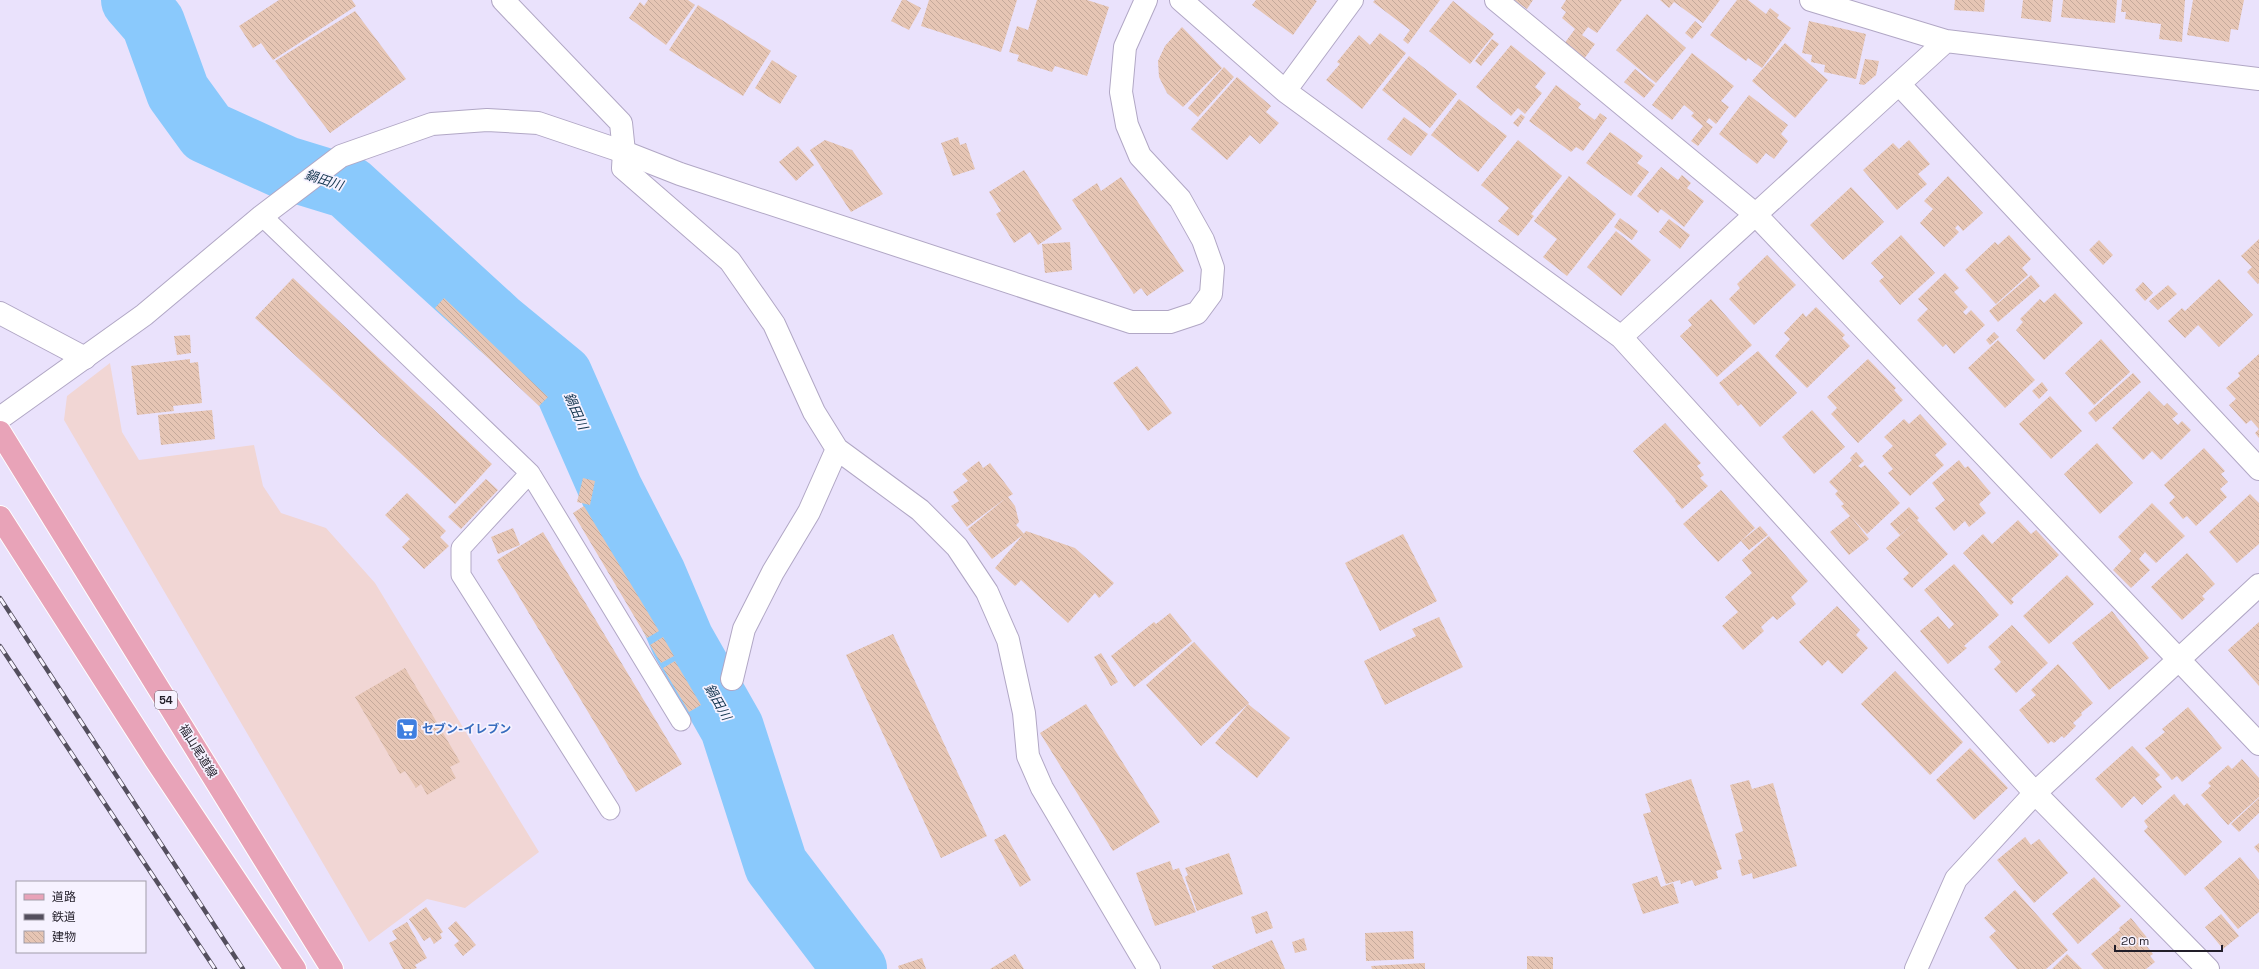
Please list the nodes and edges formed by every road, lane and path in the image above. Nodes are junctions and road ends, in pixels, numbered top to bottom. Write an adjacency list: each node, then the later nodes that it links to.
1 (503, 0): 11 (street)
2 (1146, 0): 11 (street)
3 (1181, 0): 10 (street)
4 (1352, 0): 10 (street)
5 (1496, 0): 12 (street)
6 (1812, 0): 7 (street)
7 (1946, 41): 8 (street); 9 (street)
8 (2259, 79)
9 (1899, 84): 12 (street); 20 (street)
10 (1285, 91): 15 (street)
11 (624, 152): 13 (street); 19 (street)
12 (1755, 214): 15 (street); 24 (street)
13 (262, 216): 16 (street); 21 (lane)
14 (0, 313): 16 (street)
15 (1621, 336): 28 (street)
16 (85, 358): 17 (street)
17 (0, 418)
18 (0, 432): 31 (main road, 福山尾道線 / 54)
19 (837, 449): 25 (street); 32 (street)
20 (2259, 469)
21 (530, 473): 26 (lane); 29 (lane)
22 (0, 517): 30 (main road)
23 (2259, 586): 24 (street)
24 (2179, 660): 27 (street); 28 (street)
25 (732, 679)
26 (681, 721)
27 (2259, 744)
28 (2035, 793): 33 (street); 34 (street)
29 (610, 810)
30 (295, 969)
31 (332, 969)
32 (1149, 969)
33 (1916, 969)
34 (2208, 969)

